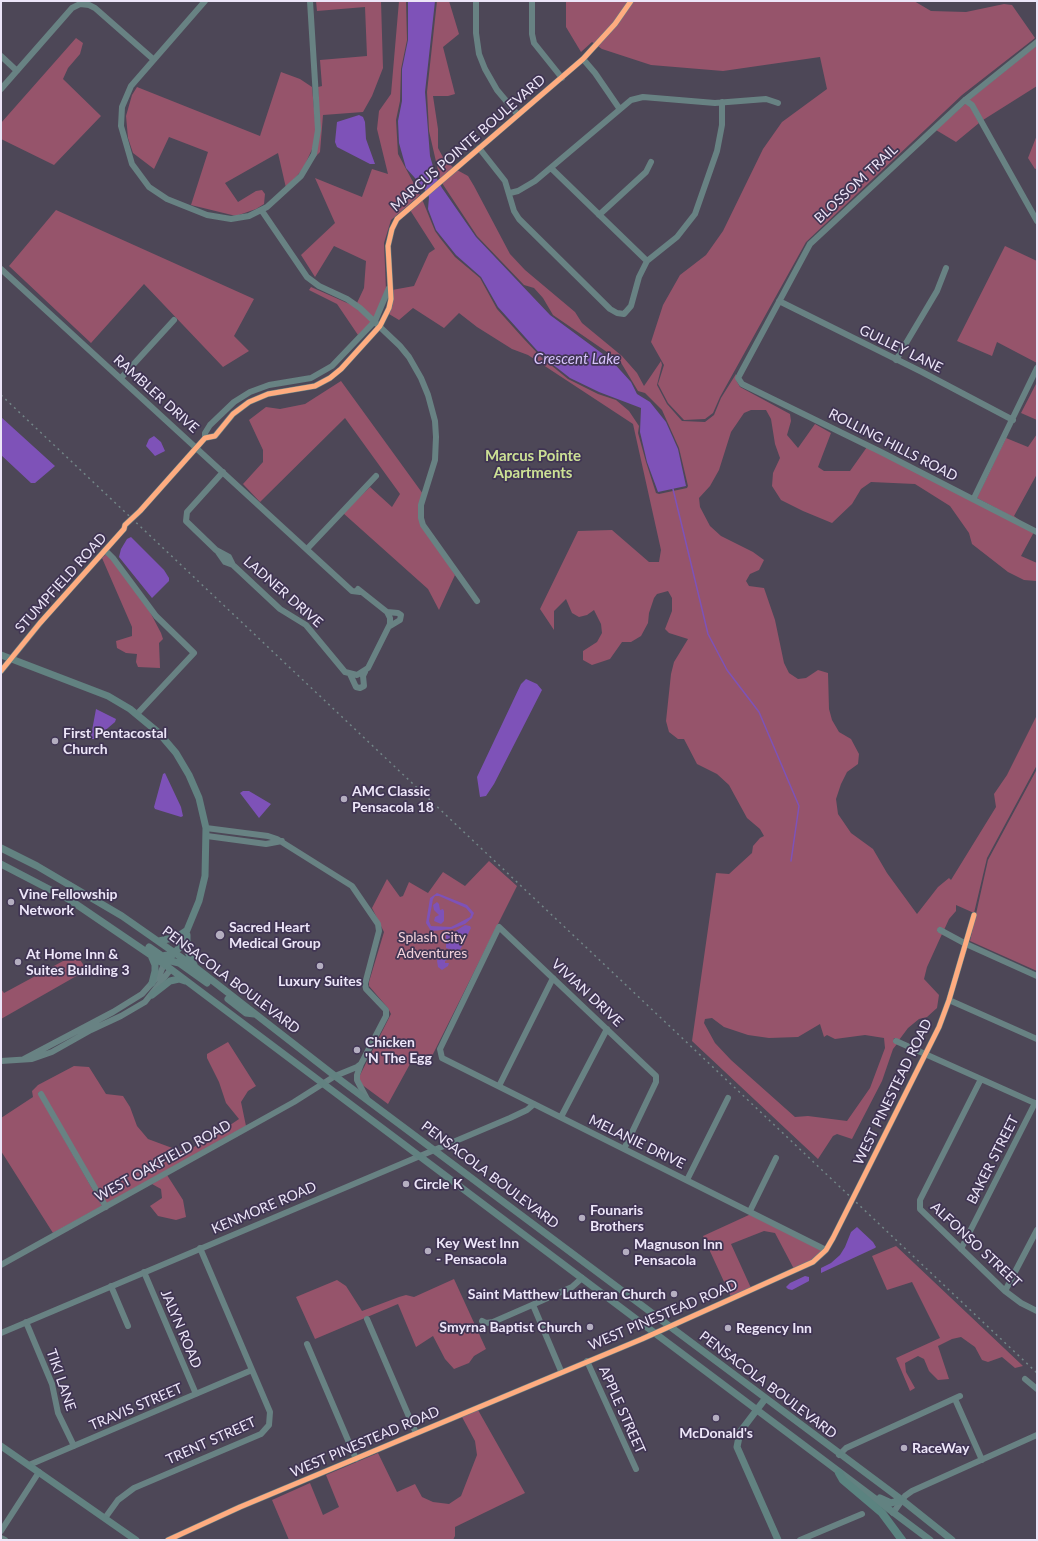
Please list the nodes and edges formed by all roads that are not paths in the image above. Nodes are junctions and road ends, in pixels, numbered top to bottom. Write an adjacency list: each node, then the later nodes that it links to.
1 (205, 1): 8 (street)
2 (310, 1): 22 (street)
3 (476, 1): 17 (street)
4 (532, 1): 11 (street)
5 (631, 1): 9 (street, MARCUS POINTE BOULEVARD)
6 (1037, 42): 13 (street, BLOSSOM TRAIL)
7 (1, 56): 10 (street)
8 (153, 59): 10 (street); 22 (street)
9 (583, 59): 11 (street, MARCUS POINTE BOULEVARD); 16 (street)
10 (17, 71): 12 (street)
11 (562, 78): 17 (street, MARCUS POINTE BOULEVARD)
12 (1, 89)
13 (965, 100): 24 (street); 29 (street, BLOSSOM TRAIL)
14 (722, 102): 15 (street); 16 (street); 25 (street)
15 (778, 103)
16 (620, 108): 20 (street)
17 (518, 115): 18 (street, MARCUS POINTE BOULEVARD)
18 (479, 148): 21 (street); 28 (street, MARCUS POINTE BOULEVARD)
19 (651, 162): 23 (street)
20 (551, 168): 21 (street); 23 (street)
21 (510, 193): 25 (street)
22 (262, 210): 31 (street)
23 (599, 215): 25 (street)
24 (1037, 221)
25 (647, 262)
26 (1, 268): 35 (street, RAMBLER DRIVE)
27 (946, 268): 33 (street)
28 (389, 288): 31 (street, MARCUS POINTE BOULEVARD); 32 (street, MARCUS POINTE BOULEVARD)
29 (779, 302): 33 (street, GULLEY LANE); 36 (street, BLOSSOM TRAIL)
30 (174, 320): 35 (street)
31 (375, 321): 32 (street); 37 (street, MARCUS POINTE BOULEVARD)
32 (380, 326): 39 (street, MARCUS POINTE BOULEVARD); 49 (street)
33 (896, 360): 38 (street, GULLEY LANE)
34 (1037, 368): 38 (street)
35 (121, 378): 41 (street, RAMBLER DRIVE)
36 (739, 381): 44 (street, ROLLING HILLS ROAD)
37 (220, 416): 39 (street); 40 (street, MARCUS POINTE BOULEVARD)
38 (1013, 420): 44 (street)
39 (226, 421): 40 (street, MARCUS POINTE BOULEVARD)
40 (205, 438): 41 (street, MARCUS POINTE BOULEVARD)
41 (197, 447): 42 (street, RAMBLER DRIVE); 45 (street, MARCUS POINTE BOULEVARD)
42 (223, 472): 47 (street, RAMBLER DRIVE); 56 (street, LADNER DRIVE)
43 (376, 476): 47 (street)
44 (974, 498): 46 (street, ROLLING HILLS ROAD)
45 (132, 520): 48 (street, STUMPFIELD ROAD)
46 (1037, 532)
47 (308, 549): 50 (street, RAMBLER DRIVE)
48 (105, 550): 53 (street, STUMPFIELD ROAD); 57 (street)
49 (477, 601)
50 (386, 612): 51 (street); 51 (street, RAMBLER DRIVE)
51 (390, 626): 55 (street, LADNER DRIVE)
52 (1, 655): 53 (main road)
53 (11, 659): 54 (street, STUMPFIELD ROAD); 57 (main road)
54 (1, 671)
55 (365, 672): 56 (street); 56 (street, LADNER DRIVE)
56 (350, 674)
57 (137, 714): 58 (main road)
58 (206, 828): 59 (main road); 60 (street)
59 (207, 836): 60 (street); 67 (main road)
60 (282, 841): 90 (street)
61 (1, 848): 63 (main road, PENSACOLA BOULEVARD)
62 (1, 864): 64 (main road, PENSACOLA BOULEVARD)
63 (77, 889): 64 (main road); 69 (main road, PENSACOLA BOULEVARD)
64 (70, 900): 66 (main road, PENSACOLA BOULEVARD)
65 (974, 915): 70 (street, WEST PINESTEAD ROAD)
66 (96, 917): 71 (main road, PENSACOLA BOULEVARD); 72 (main road)
67 (188, 928): 69 (main road); 72 (main road); 74 (main road)
68 (940, 930): 70 (street)
69 (159, 941): 72 (main road, PENSACOLA BOULEVARD)
70 (966, 944): 76 (street); 81 (street, WEST PINESTEAD ROAD)
71 (149, 953): 73 (main road, PENSACOLA BOULEVARD); 79 (main road)
72 (175, 953): 73 (main road); 74 (main road, PENSACOLA BOULEVARD)
73 (164, 964): 75 (main road, PENSACOLA BOULEVARD); 79 (street); 82 (main road)
74 (195, 967): 82 (main road, PENSACOLA BOULEVARD)
75 (171, 969): 78 (main road, PENSACOLA BOULEVARD); 80 (street)
76 (1037, 976)
77 (553, 978): 83 (street, VIVIAN DRIVE); 86 (street, VIVIAN DRIVE); 94 (street)
78 (187, 982): 80 (main road); 93 (main road, PENSACOLA BOULEVARD)
79 (152, 984): 88 (street)
80 (152, 995): 88 (street)
81 (950, 1000): 84 (street); 87 (street, WEST PINESTEAD ROAD)
82 (257, 1015): 91 (main road, PENSACOLA BOULEVARD)
83 (607, 1029): 100 (street); 101 (street, VIVIAN DRIVE)
84 (1037, 1039)
85 (896, 1041): 87 (street)
86 (440, 1052): 94 (street, MELANIE DRIVE)
87 (926, 1054): 92 (street); 114 (street, WEST PINESTEAD ROAD)
88 (22, 1060): 89 (street)
89 (1, 1061)
90 (362, 1064): 91 (street, WEST OAKFIELD ROAD); 97 (street)
91 (335, 1076): 93 (street, WEST OAKFIELD ROAD); 97 (main road, PENSACOLA BOULEVARD)
92 (981, 1079): 99 (street); 113 (street, ALFONSO STREET)
93 (323, 1082): 103 (main road, PENSACOLA BOULEVARD); 108 (street, WEST OAKFIELD ROAD)
94 (499, 1086): 98 (street, MELANIE DRIVE)
95 (41, 1094): 108 (street)
96 (728, 1098): 105 (street)
97 (367, 1099): 102 (main road, PENSACOLA BOULEVARD)
98 (534, 1104): 100 (street, MELANIE DRIVE); 102 (street, KENMORE ROAD)
99 (1036, 1104): 113 (street, BAKER STREET)
100 (562, 1117): 101 (street, MELANIE DRIVE)
101 (624, 1149): 105 (street, MELANIE DRIVE)
102 (434, 1150): 103 (street, KENMORE ROAD); 106 (main road, PENSACOLA BOULEVARD)
103 (419, 1155): 107 (main road, PENSACOLA BOULEVARD); 112 (street, KENMORE ROAD)
104 (776, 1158): 109 (street)
105 (687, 1180): 109 (street, MELANIE DRIVE)
106 (482, 1186): 107 (main road); 111 (main road, PENSACOLA BOULEVARD)
107 (473, 1197): 115 (main road, PENSACOLA BOULEVARD)
108 (106, 1207): 116 (street, WEST OAKFIELD ROAD)
109 (750, 1211): 114 (street, MELANIE DRIVE)
110 (1037, 1230): 122 (street)
111 (562, 1245): 115 (main road); 119 (main road, PENSACOLA BOULEVARD)
112 (200, 1248): 117 (street, KENMORE ROAD); 134 (street, TRENT STREET)
113 (961, 1249): 122 (street, ALFONSO STREET)
114 (826, 1250): 129 (street, WEST PINESTEAD ROAD)
115 (553, 1256): 118 (main road, PENSACOLA BOULEVARD)
116 (1, 1265)
117 (144, 1272): 120 (street, KENMORE ROAD); 138 (street, JALYN ROAD)
118 (582, 1278): 121 (main road, PENSACOLA BOULEVARD); 123 (street)
119 (607, 1279): 121 (main road); 129 (main road, PENSACOLA BOULEVARD)
120 (111, 1286): 127 (street, KENMORE ROAD); 128 (street)
121 (598, 1290): 131 (main road, PENSACOLA BOULEVARD)
122 (1005, 1290): 124 (street, ALFONSO STREET)
123 (533, 1305): 126 (street); 135 (street)
124 (1037, 1311)
125 (368, 1319): 141 (street)
126 (482, 1321)
127 (26, 1322): 130 (street, KENMORE ROAD); 144 (street, TIKI LANE)
128 (128, 1326)
129 (669, 1326): 131 (street, WEST PINESTEAD ROAD); 139 (main road, PENSACOLA BOULEVARD)
130 (1, 1333)
131 (654, 1333): 133 (street, WEST PINESTEAD ROAD); 140 (main road, PENSACOLA BOULEVARD)
132 (307, 1344): 146 (street)
133 (587, 1361): 135 (street, WEST PINESTEAD ROAD); 150 (street, APPLE STREET)
134 (252, 1370): 138 (street, TRAVIS STREET); 156 (street, TRENT STREET)
135 (561, 1371): 141 (street, WEST PINESTEAD ROAD)
136 (1025, 1380): 137 (street)
137 (1037, 1389)
138 (196, 1394): 144 (street, TRAVIS STREET)
139 (765, 1399): 140 (main road); 145 (main road, PENSACOLA BOULEVARD)
140 (756, 1410): 151 (main road, PENSACOLA BOULEVARD); 162 (main road)
141 (416, 1433): 146 (street, WEST PINESTEAD ROAD)
142 (1037, 1435): 147 (street)
143 (1, 1446): 149 (main road)
144 (74, 1446): 149 (street, TRAVIS STREET)
145 (839, 1454): 147 (street); 148 (main road, PENSACOLA BOULEVARD)
146 (356, 1459): 161 (street, WEST PINESTEAD ROAD)
147 (982, 1460): 153 (street)
148 (849, 1461): 151 (main road); 153 (main road, PENSACOLA BOULEVARD)
149 (29, 1465): 152 (main road)
150 (636, 1470)
151 (840, 1471): 153 (main road); 154 (main road, PENSACOLA BOULEVARD); 164 (highway)
152 (39, 1472): 156 (main road); 157 (street)
153 (902, 1500): 154 (street); 166 (main road, PENSACOLA BOULEVARD)
154 (893, 1513): 165 (main road, PENSACOLA BOULEVARD)
155 (862, 1514): 163 (street)
156 (104, 1518): 160 (main road)
157 (1, 1530)
158 (1, 1538): 159 (street)
159 (5, 1540)
160 (136, 1540)
161 (168, 1540)
162 (778, 1540)
163 (800, 1540)
164 (902, 1540)
165 (930, 1540)
166 (952, 1540)

